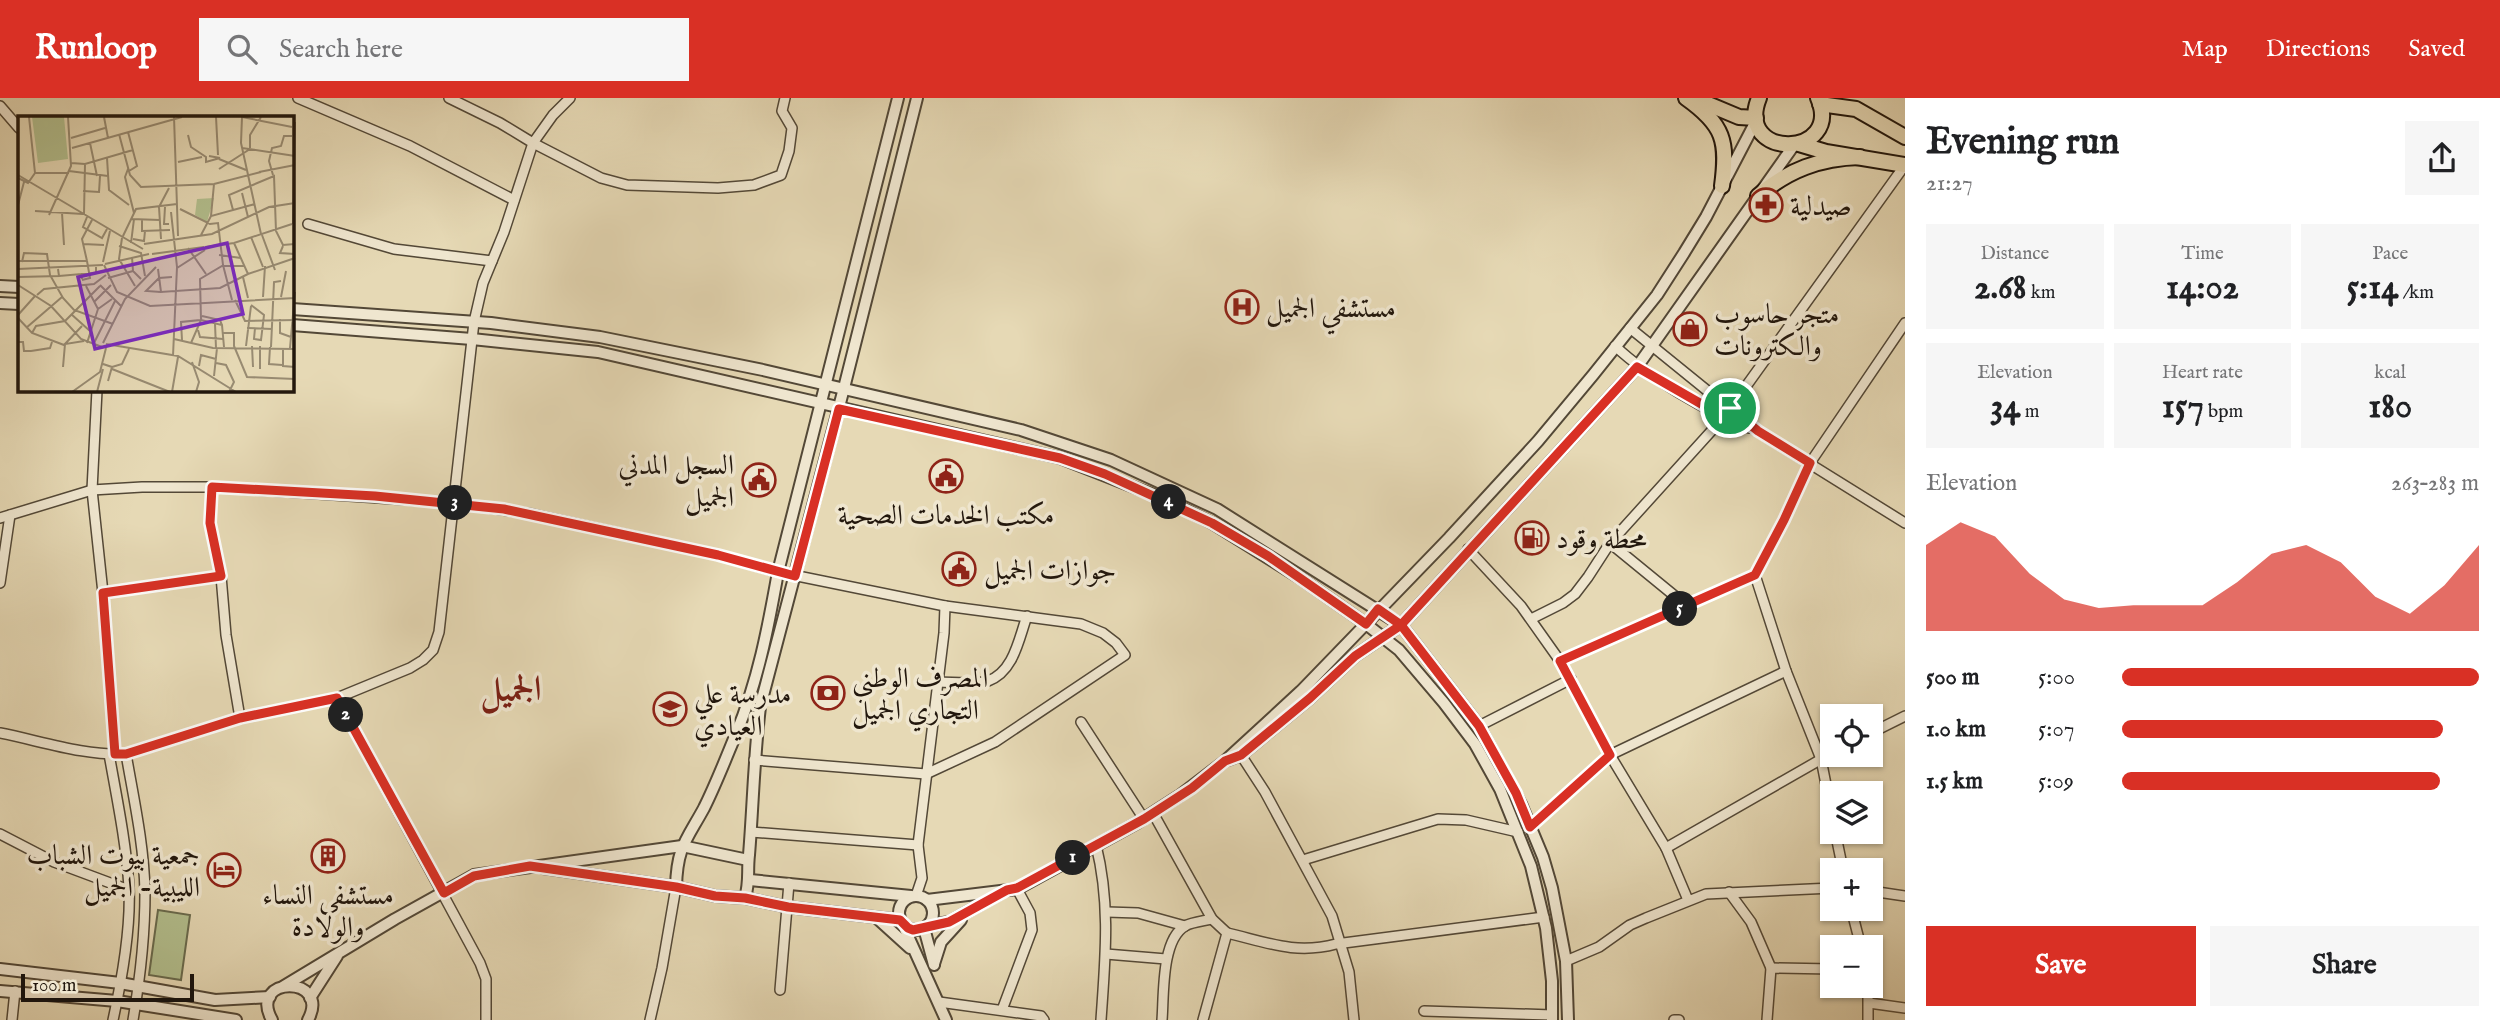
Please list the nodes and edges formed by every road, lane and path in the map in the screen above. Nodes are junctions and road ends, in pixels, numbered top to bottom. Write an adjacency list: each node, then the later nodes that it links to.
1 (298, 98): 23 (street)
2 (449, 98): 17 (street)
3 (570, 98): 17 (street)
4 (785, 98): 17 (street)
5 (898, 98): 39 (street)
6 (917, 98): 40 (street)
7 (1686, 98): 21 (main road)
8 (1695, 98): 14 (main road)
9 (1759, 98): 14 (main road)
10 (1853, 98): 13 (main road)
11 (1819, 100): 13 (main road); 18 (main road)
12 (0, 106): 15 (street)
13 (1867, 114): 16 (main road)
14 (1756, 120): 18 (main road); 21 (street)
15 (18, 127)
16 (1905, 137)
17 (533, 143): 23 (street)
18 (1797, 144): 19 (main road); 22 (street)
19 (1860, 157): 20 (main road); 22 (main road)
20 (1905, 165): 43 (street)
21 (1721, 186): 34 (street)
22 (1758, 196): 37 (street)
23 (514, 200): 25 (street)
24 (308, 224): 25 (street)
25 (492, 261): 31 (street)
26 (0, 286): 27 (street)
27 (18, 287)
28 (0, 303): 29 (street)
29 (18, 304)
30 (294, 309): 31 (street)
31 (474, 322): 35 (street); 39 (street)
32 (1905, 323): 47 (street)
33 (294, 325): 35 (street)
34 (1630, 328): 36 (street); 37 (street)
35 (472, 339): 42 (street); 50 (street)
36 (1615, 346): 38 (street); 63 (street)
37 (1651, 346): 38 (street); 43 (street)
38 (1637, 367): 45 (street); 54 (street)
39 (825, 384): 40 (street); 42 (street)
40 (844, 388): 44 (street); 63 (street)
41 (97, 392): 49 (street)
42 (821, 403): 44 (street); 55 (street)
43 (1730, 408): 45 (street); 46 (street)
44 (839, 409): 58 (street); 66 (street)
45 (1724, 417): 46 (street); 53 (street)
46 (1758, 431): 47 (street)
47 (1810, 463): 52 (street); 56 (street)
48 (212, 487): 49 (street); 50 (street); 57 (street)
49 (92, 490): 51 (street); 60 (street)
50 (454, 503): 55 (street); 73 (street)
51 (5, 516): 59 (street)
52 (1905, 523)
53 (1610, 543): 62 (street); 65 (street)
54 (1468, 549): 65 (street); 67 (street)
55 (778, 572): 58 (street); 95 (street)
56 (1755, 575): 62 (street); 70 (street)
57 (221, 576): 60 (street); 75 (street)
58 (795, 576): 61 (street); 85 (street)
59 (0, 583)
60 (103, 593): 81 (street)
61 (945, 606): 64 (street); 72 (street)
62 (1687, 606): 69 (street)
63 (1378, 609): 66 (street); 67 (street)
64 (1027, 616): 72 (street); 87 (street)
65 (1531, 620): 69 (street)
66 (1366, 624): 68 (street); 80 (street)
67 (1401, 625): 68 (street); 77 (street)
68 (1383, 638): 80 (street); 91 (street)
69 (1560, 661): 71 (street)
70 (1786, 671): 83 (street); 84 (street)
71 (1571, 679): 77 (street); 83 (street)
72 (938, 682): 87 (street)
73 (337, 698): 75 (street); 107 (street)
74 (1905, 716): 78 (street)
75 (240, 718): 82 (street)
76 (1081, 722): 88 (street)
77 (1479, 726): 89 (street)
78 (1883, 727)
79 (0, 733): 81 (street)
80 (1239, 751): 88 (street); 98 (street)
81 (112, 754): 82 (street); 105 (street)
82 (126, 754): 134 (street)
83 (1610, 755): 89 (street); 96 (street)
84 (1820, 756)
85 (754, 760): 87 (street); 90 (street)
86 (1820, 760): 96 (street)
87 (926, 774): 93 (street)
88 (1149, 816): 94 (street); 118 (street)
89 (1530, 827): 128 (street)
90 (751, 832): 93 (street); 97 (street)
91 (1518, 832): 98 (street); 116 (street)
92 (0, 834): 105 (street)
93 (918, 845): 109 (street)
94 (1096, 845): 104 (street); 115 (street)
95 (682, 846): 97 (street); 99 (street); 102 (street)
96 (1666, 848): 112 (street)
97 (748, 860): 100 (street)
98 (1303, 860): 123 (street)
99 (530, 866): 102 (street); 107 (street)
100 (750, 880): 101 (street); 111 (street)
101 (789, 883): 109 (street); 113 (street)
102 (676, 887): 111 (street); 158 (street)
103 (1820, 888): 106 (street)
104 (1012, 889): 109 (street); 114 (street); 147 (street)
105 (129, 890): 133 (street)
106 (1729, 892): 112 (street); 130 (street)
107 (444, 893): 124 (street); 157 (street)
108 (1883, 893): 110 (street)
109 (918, 897): 119 (street); 121 (street)
110 (1905, 897)
111 (745, 898): 113 (street)
112 (1688, 900): 128 (street)
113 (788, 907): 117 (street); 136 (street)
114 (972, 911): 121 (street); 129 (street)
115 (1107, 912): 120 (street); 126 (street)
116 (1544, 917): 123 (street); 149 (street)
117 (878, 919): 119 (street); 125 (street)
118 (1212, 919): 120 (street); 122 (street)
119 (901, 922): 121 (street); 125 (street)
120 (1185, 926): 127 (street)
121 (926, 927): 129 (street)
122 (1227, 933): 123 (street); 163 (street)
123 (1341, 944): 164 (street)
124 (340, 952): 135 (street); 143 (street)
125 (916, 954): 140 (street)
126 (1106, 954): 127 (street); 161 (street)
127 (1166, 960): 162 (street)
128 (1566, 961): 165 (street)
129 (934, 964): 140 (street)
130 (1771, 968): 132 (street); 166 (street)
131 (0, 969): 133 (street)
132 (1820, 969)
133 (120, 983): 134 (street); 142 (street)
134 (136, 986): 139 (street); 145 (street)
135 (284, 986): 139 (street); 143 (street)
136 (780, 990)
137 (0, 991): 138 (street)
138 (15, 991): 142 (street); 150 (street)
139 (270, 997): 154 (street)
140 (937, 997): 147 (street); 159 (street)
141 (1869, 998): 144 (street)
142 (117, 1001): 145 (street); 151 (street)
143 (311, 1003): 155 (street); 156 (street)
144 (1869, 1003): 146 (street); 167 (street)
145 (135, 1005): 152 (street); 153 (street)
146 (1905, 1008)
147 (1002, 1010): 160 (street)
148 (1424, 1012): 149 (street)
149 (1552, 1017)
150 (12, 1020)
151 (113, 1020)
152 (133, 1020)
153 (236, 1020)
154 (272, 1020)
155 (307, 1020)
156 (322, 1020)
157 (486, 1020)
158 (650, 1020)
159 (946, 1020)
160 (1044, 1020)
161 (1101, 1020)
162 (1162, 1020)
163 (1203, 1020)
164 (1354, 1020)
165 (1568, 1020)
166 (1768, 1020)
167 (1868, 1020)

